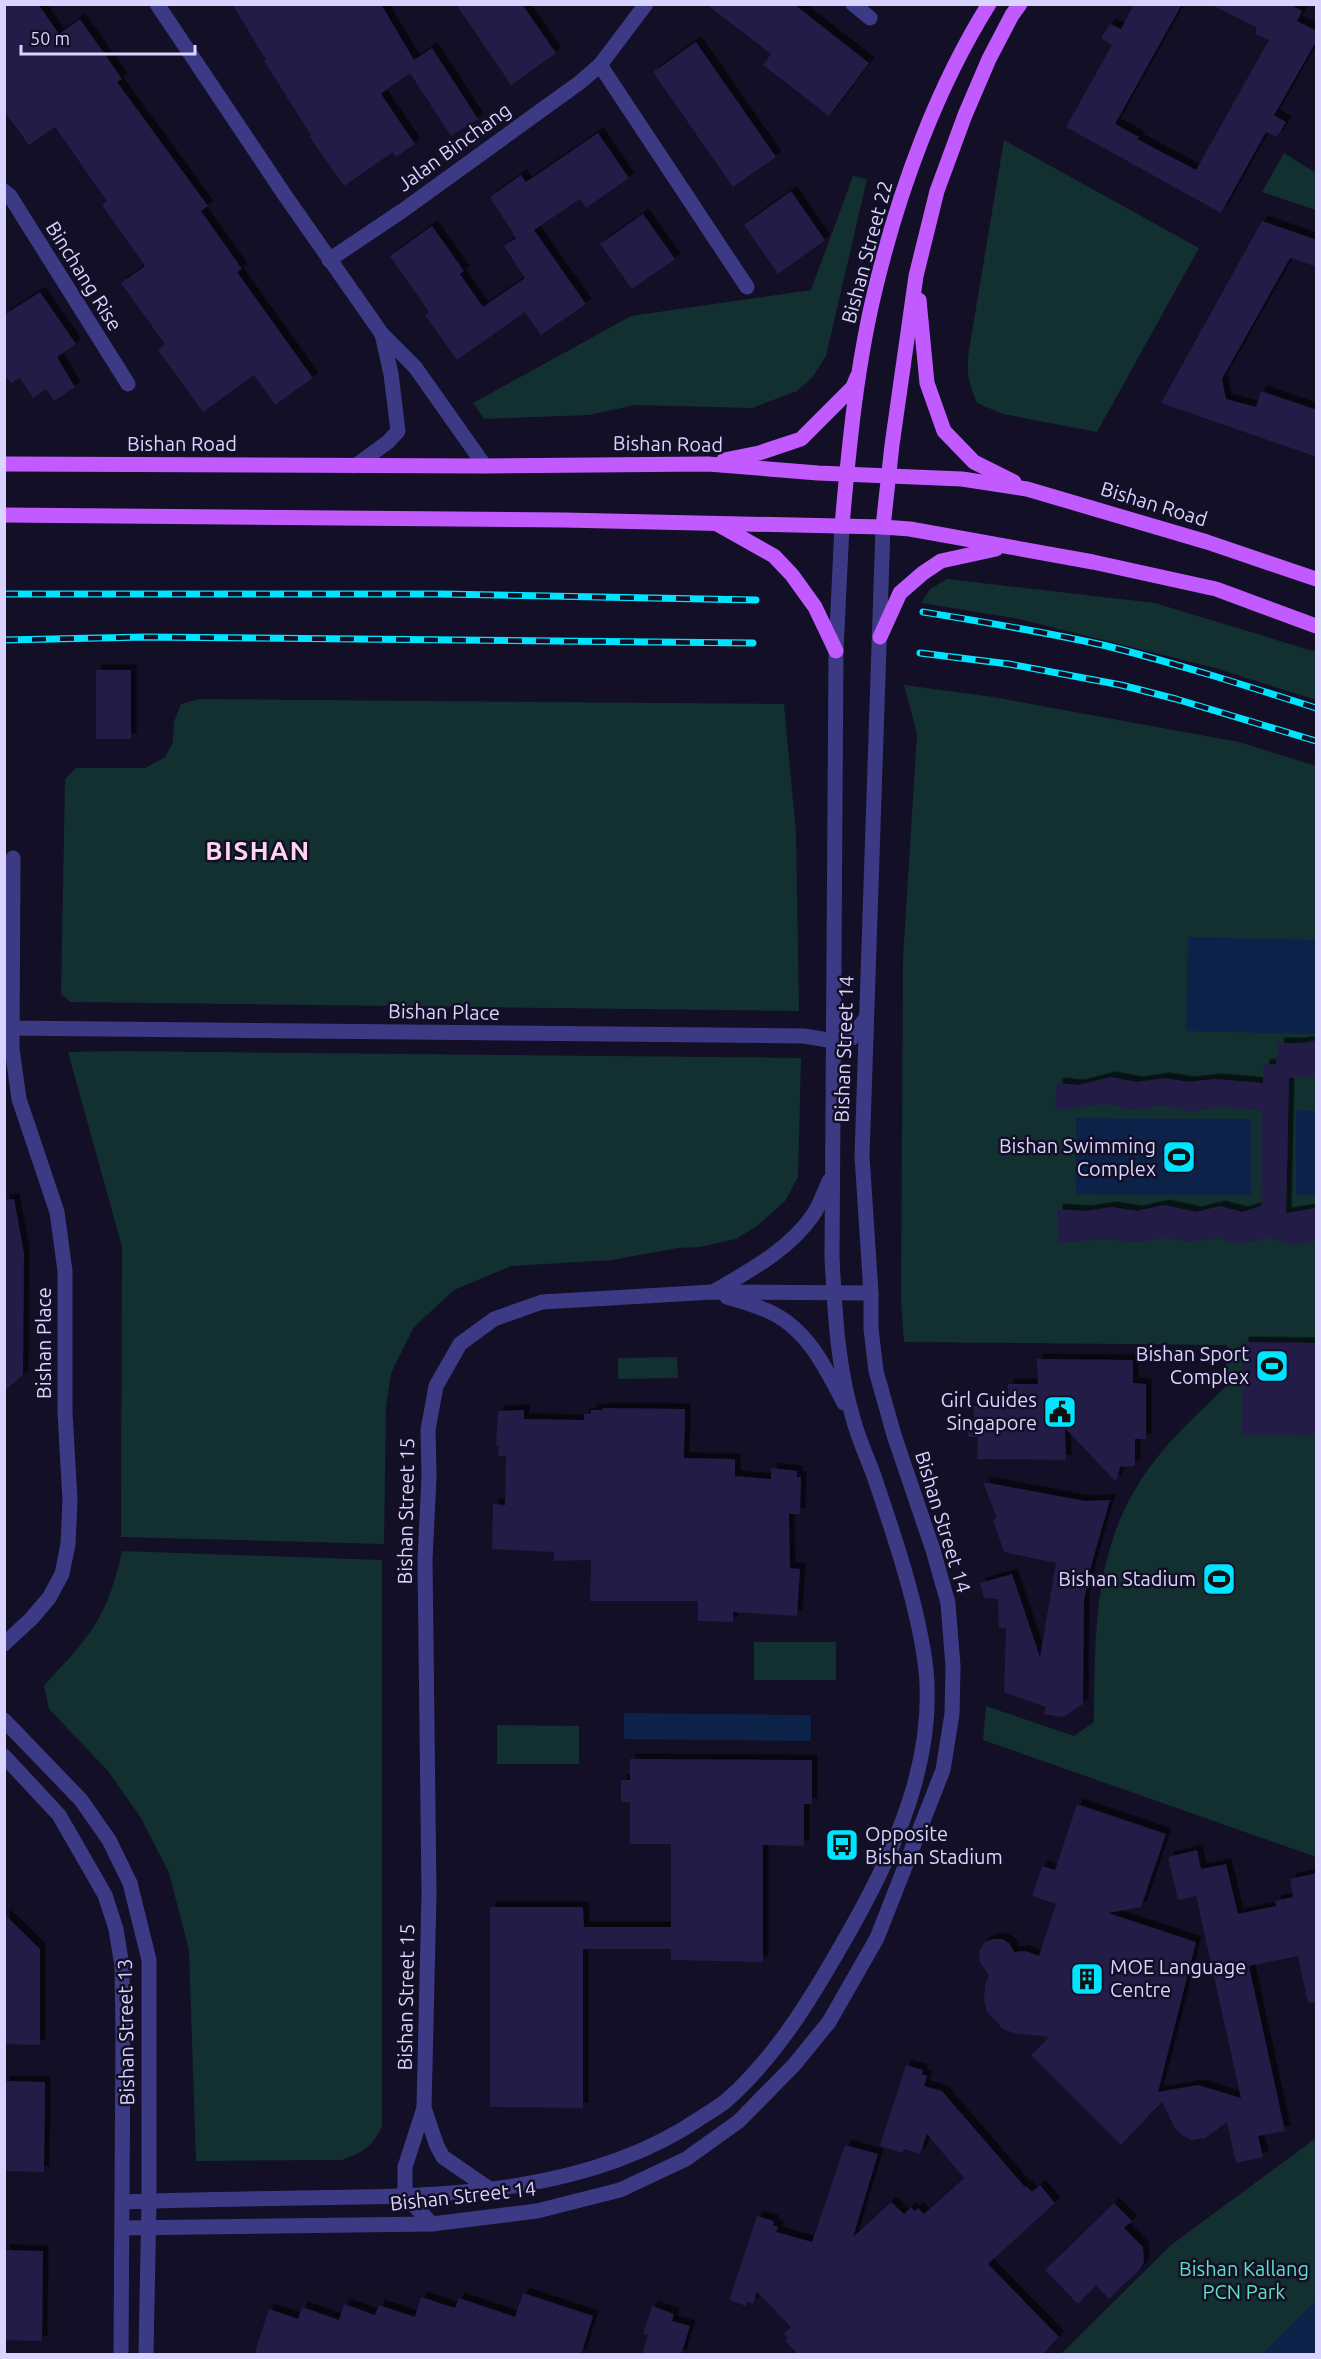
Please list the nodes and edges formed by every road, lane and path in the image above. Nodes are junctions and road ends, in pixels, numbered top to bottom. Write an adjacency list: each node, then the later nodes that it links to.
1 (157, 4): 9 (street)
2 (646, 4): 7 (street, Jalan Binchang)
3 (853, 4): 6 (street)
4 (989, 4): 13 (main road, Bishan Street 22)
5 (1020, 4): 10 (main road)
6 (870, 18)
7 (600, 65): 9 (street, Jalan Binchang); 11 (street)
8 (4, 191): 14 (street, Binchang Rise)
9 (329, 260): 12 (street)
10 (916, 276): 20 (main road); 21 (main road)
11 (747, 287)
12 (382, 334): 17 (street); 18 (street)
13 (861, 368): 16 (main road); 19 (main road, Bishan Street 22)
14 (128, 384)
15 (4, 464): 17 (main road, Bishan Road)
16 (708, 464): 18 (main road, Bishan Road); 19 (main road, Bishan Road)
17 (355, 466): 18 (main road, Bishan Road)
18 (485, 466)
19 (847, 474): 20 (main road, Bishan Road); 24 (main road, Bishan Street 22)
20 (889, 475): 21 (main road, Bishan Road); 25 (main road)
21 (1027, 489): 27 (main road, Bishan Road)
22 (4, 515): 23 (main road)
23 (717, 524): 24 (main road); 30 (main road)
24 (842, 526): 25 (main road); 30 (street, Bishan Street 14)
25 (883, 527): 26 (main road); 29 (street, Bishan Street 14)
26 (1008, 547): 28 (main road); 29 (main road)
27 (1317, 579)
28 (1317, 626)
29 (880, 637): 32 (street, Bishan Street 14)
30 (836, 651): 34 (street, Bishan Street 14)
31 (13, 858): 33 (street, Bishan Place)
32 (865, 1019): 34 (street); 38 (street, Bishan Street 14)
33 (8, 1028): 34 (street, Bishan Place); 40 (street, Bishan Place)
34 (834, 1041): 35 (street, Bishan Street 14)
35 (832, 1173): 36 (street); 37 (street, Bishan Street 14)
36 (713, 1292): 37 (street, Bishan Street 15); 39 (street); 43 (street, Bishan Street 15)
37 (834, 1292): 38 (street, Bishan Street 15); 39 (street, Bishan Street 14)
38 (871, 1293): 48 (street, Bishan Street 14)
39 (853, 1418): 44 (street, Bishan Street 14)
40 (4, 1644)
41 (4, 1720): 46 (street, Bishan Street 13)
42 (4, 1756): 47 (street, Bishan Street 13)
43 (424, 2108): 44 (street, Bishan Street 15); 45 (street, Bishan Street 15)
44 (491, 2190): 45 (street, Bishan Street 14)
45 (405, 2196): 46 (street, Bishan Street 14); 48 (street)
46 (149, 2201): 47 (street, Bishan Street 14); 50 (street, Bishan Street 13)
47 (122, 2202): 49 (street, Bishan Street 13)
48 (432, 2224): 50 (street, Bishan Street 14)
49 (122, 2228): 50 (street, Bishan Street 14); 51 (street, Bishan Street 13)
50 (149, 2228): 52 (street, Bishan Street 13)
51 (121, 2355)
52 (146, 2355)

